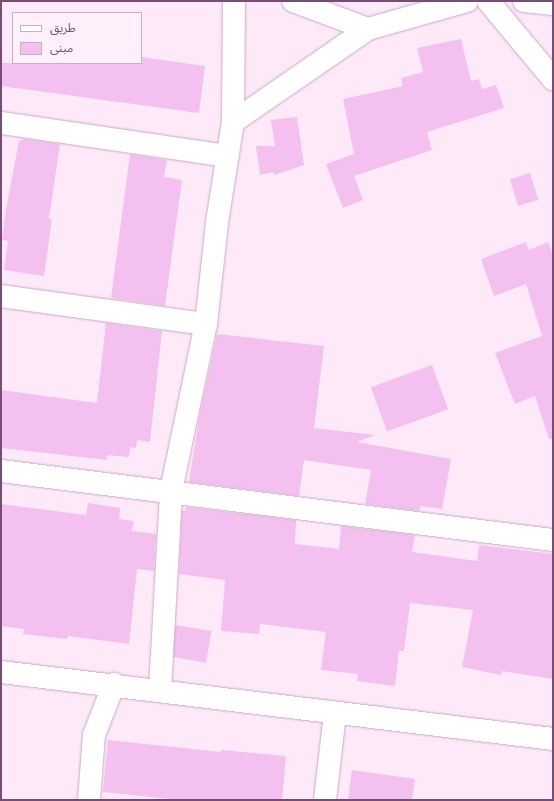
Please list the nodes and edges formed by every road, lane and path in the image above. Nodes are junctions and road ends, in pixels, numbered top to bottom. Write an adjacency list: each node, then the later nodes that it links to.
1 (234, 1): 9 (street)
2 (293, 1): 7 (street)
3 (467, 1): 7 (street)
4 (488, 1): 8 (street)
5 (524, 1): 6 (street)
6 (553, 4)
7 (368, 29): 9 (street)
8 (553, 79)
9 (233, 122): 11 (street)
10 (1, 123): 11 (street)
11 (228, 156): 13 (street)
12 (1, 296): 13 (street)
13 (206, 324): 15 (street)
14 (1, 471): 15 (street)
15 (171, 491): 16 (street); 19 (street)
16 (553, 540)
17 (1, 672): 18 (street)
18 (114, 684): 19 (street); 22 (street)
19 (160, 690): 20 (street)
20 (335, 713): 21 (street); 23 (street)
21 (553, 739)
22 (89, 800)
23 (325, 800)

